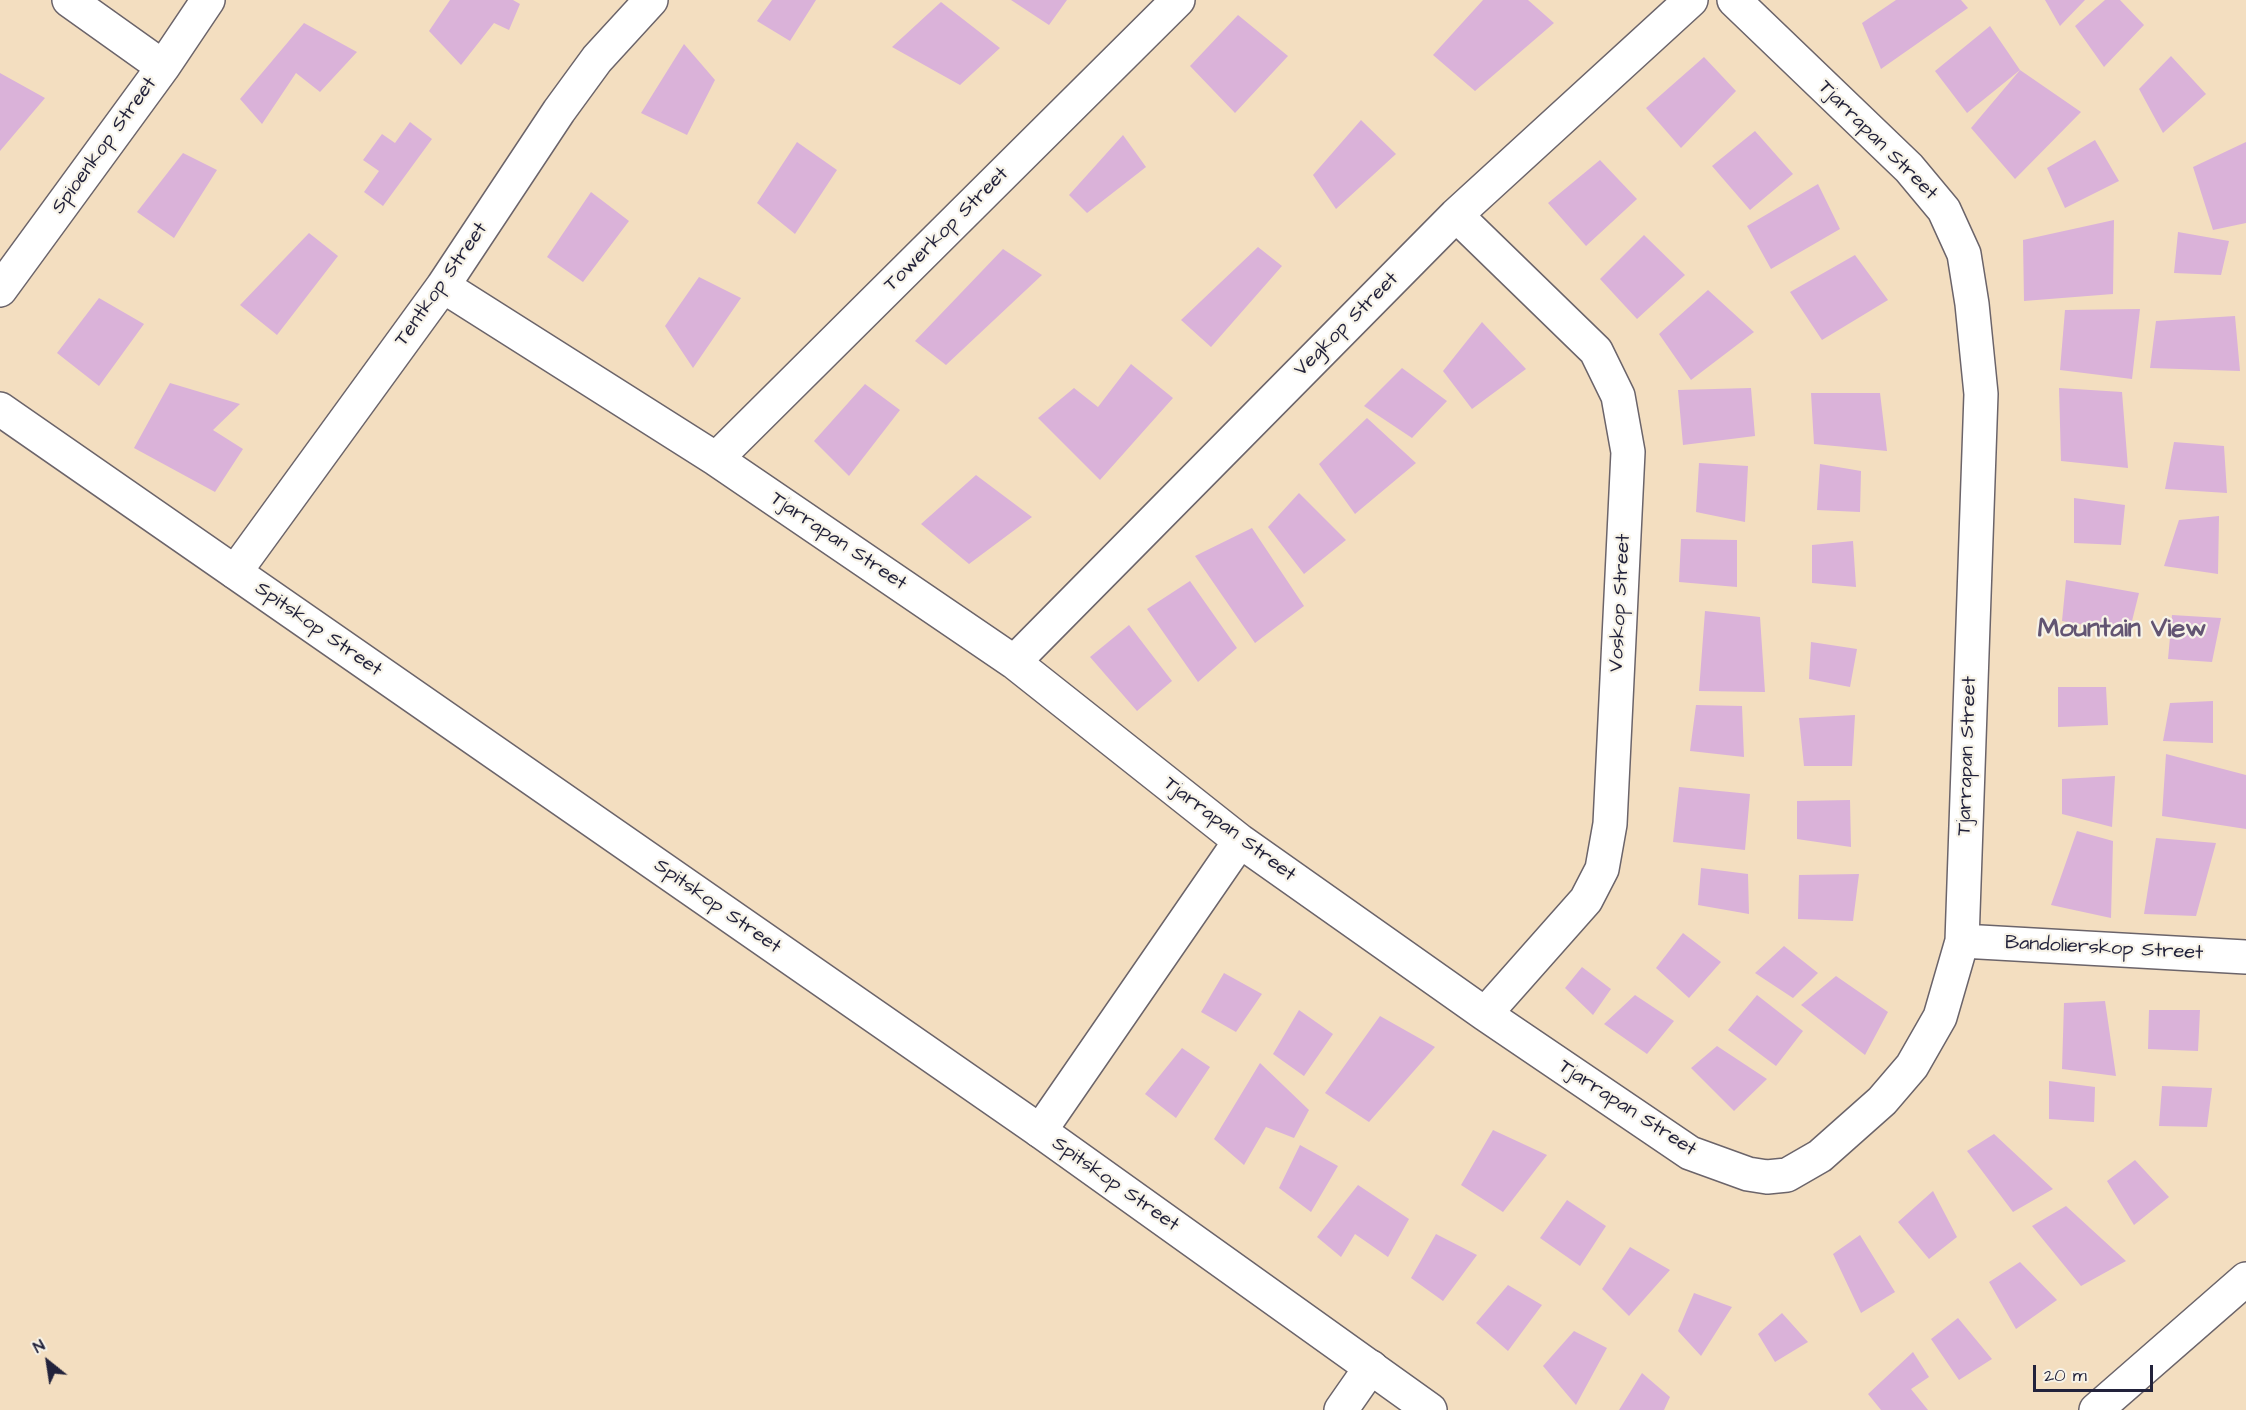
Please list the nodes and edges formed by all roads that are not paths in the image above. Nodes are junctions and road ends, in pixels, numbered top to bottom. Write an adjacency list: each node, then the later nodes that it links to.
1 (69, 0): 7 (street)
2 (208, 0): 7 (street, Spioenkop Street)
3 (651, 0): 9 (street, Tentkop Street)
4 (1178, 0): 12 (street, Towerkop Street)
5 (1691, 0): 8 (street, Vegkop Street)
6 (1734, 0): 16 (street, Tjarrapan Street)
7 (163, 67): 10 (street, Spioenkop Street)
8 (1456, 215): 14 (street, Vegkop Street); 18 (street, Voskop Street)
9 (442, 286): 12 (street, Tjarrapan Street); 13 (street, Tentkop Street)
10 (0, 290)
11 (0, 409): 13 (street, Spitskop Street)
12 (716, 459): 14 (street, Tjarrapan Street)
13 (235, 573): 19 (street, Spitskop Street)
14 (1014, 662): 15 (street, Tjarrapan Street)
15 (1240, 841): 18 (street, Tjarrapan Street); 19 (street)
16 (1962, 940): 17 (street, Bandolierskop Street); 18 (street, Tjarrapan Street)
17 (2246, 957)
18 (1485, 1014)
19 (1040, 1131): 21 (street, Spitskop Street)
20 (2246, 1279): 24 (street)
21 (1371, 1367): 22 (street); 23 (street, Spitskop Street)
22 (1341, 1410)
23 (1430, 1410)
24 (2096, 1410)

